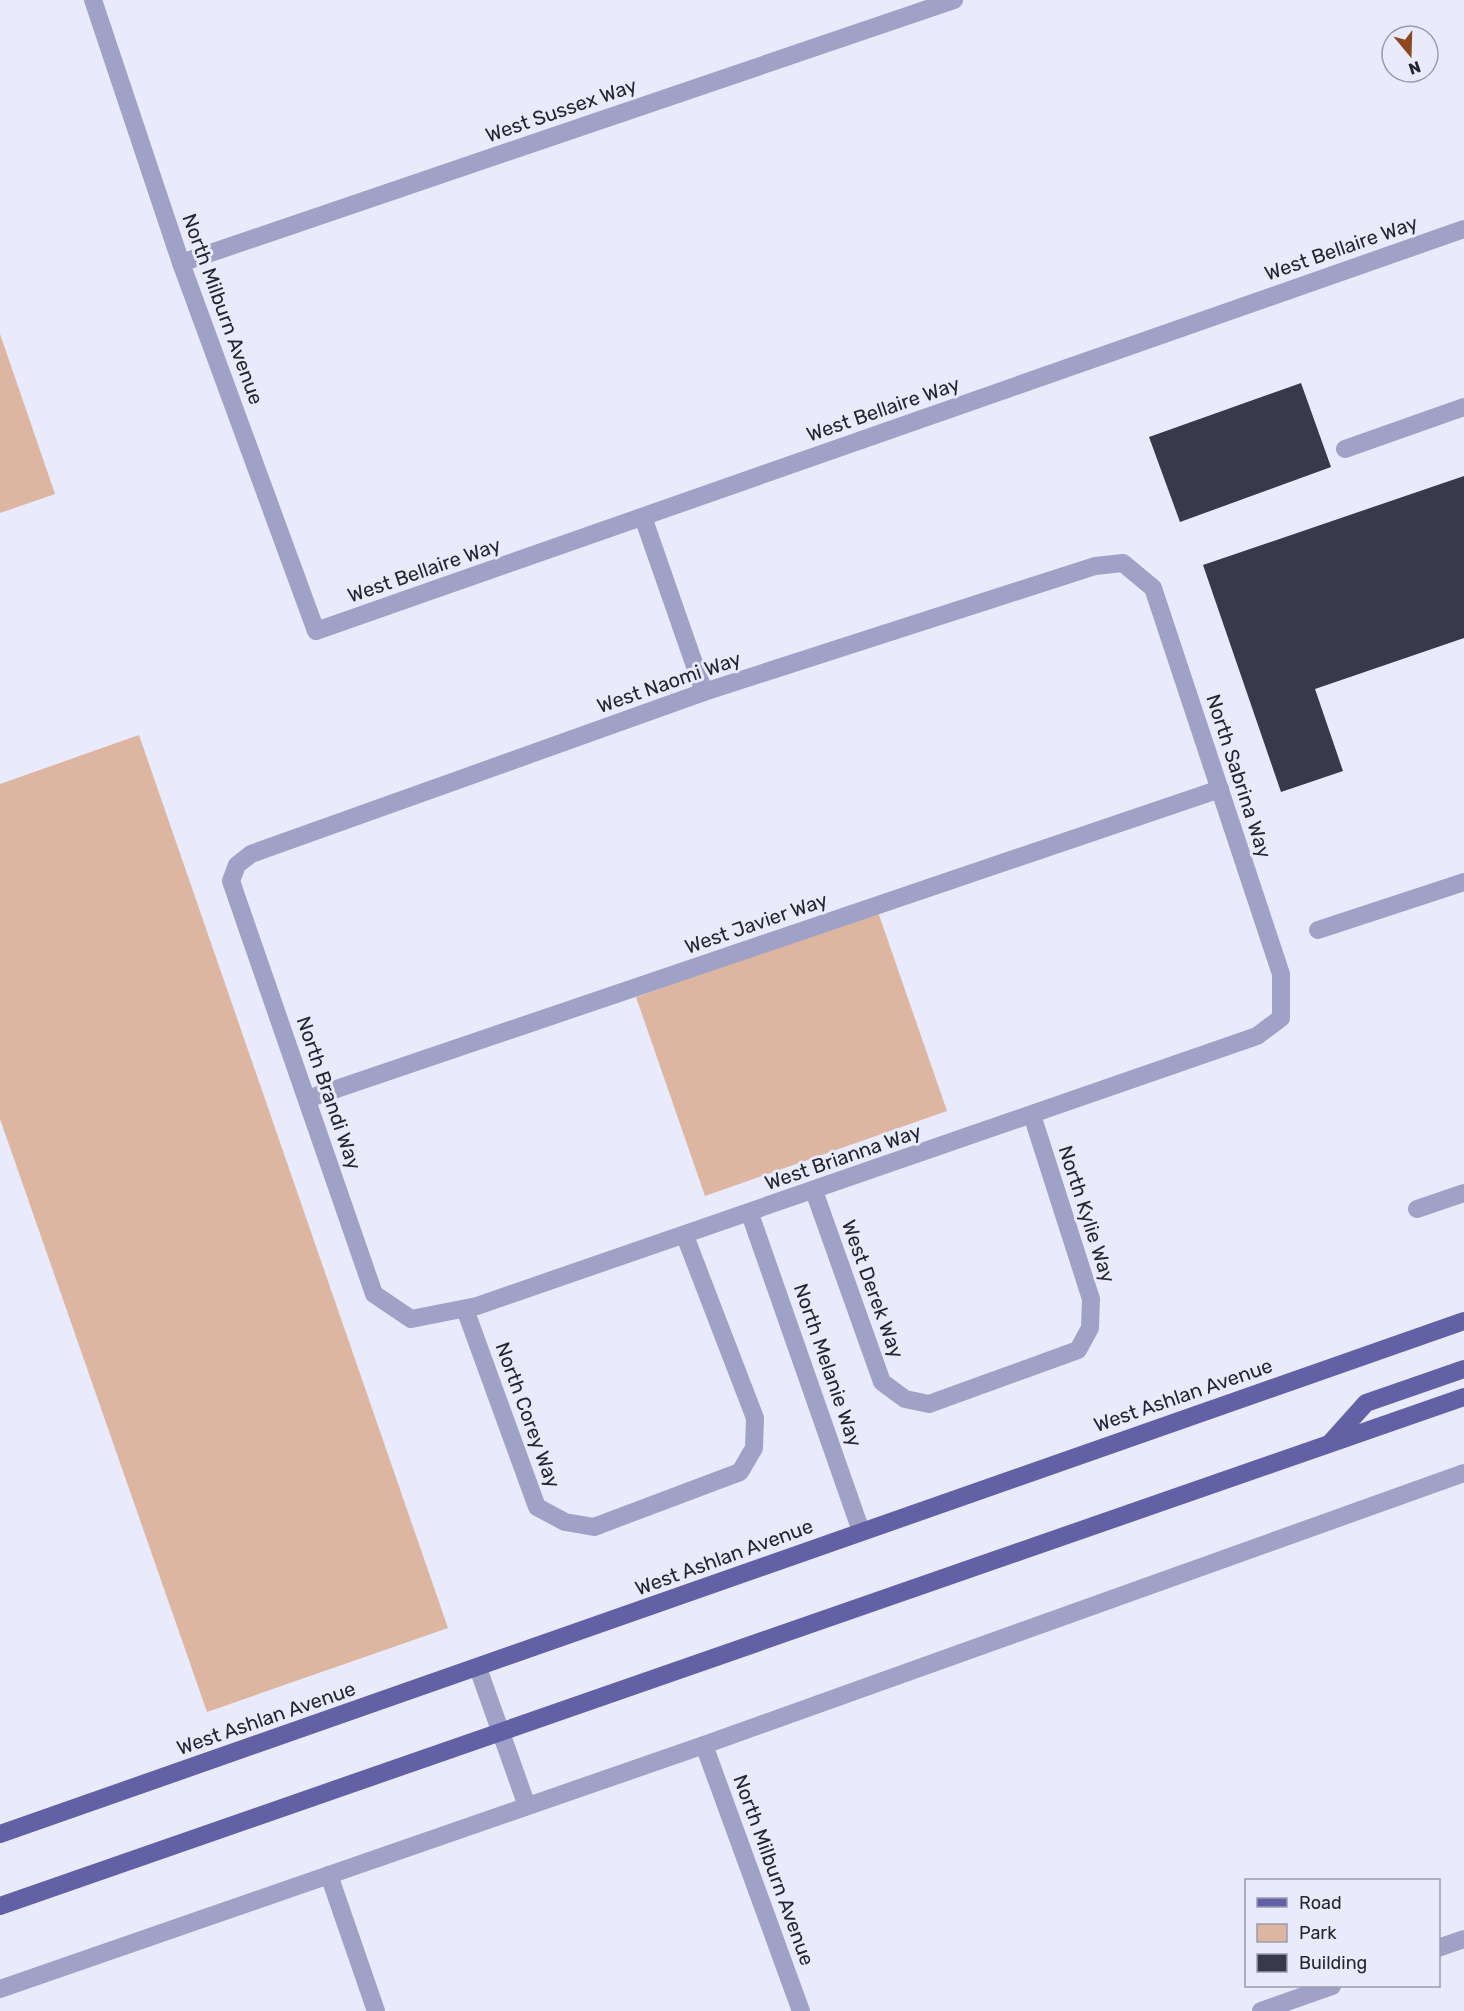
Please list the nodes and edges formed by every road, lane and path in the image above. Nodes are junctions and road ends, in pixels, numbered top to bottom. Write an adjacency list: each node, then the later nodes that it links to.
1 (93, 0): 4 (street, North Milburn Avenue)
2 (954, 0): 4 (street, West Sussex Way)
3 (1464, 229): 7 (street, West Bellaire Way)
4 (182, 263): 9 (street, North Milburn Avenue)
5 (1464, 407): 6 (street)
6 (1345, 449)
7 (642, 517): 9 (street, West Bellaire Way); 10 (street)
8 (1123, 564): 10 (street, West Naomi Way); 11 (street, North Sabrina Way)
9 (316, 632)
10 (704, 692): 12 (street, West Naomi Way)
11 (1220, 789): 15 (street, North Sabrina Way); 16 (street, West Javier Way)
12 (237, 866): 16 (street, North Brandi Way)
13 (1464, 882): 14 (street)
14 (1318, 930)
15 (1281, 1018): 17 (street, West Brianna Way)
16 (307, 1100): 24 (street, North Brandi Way)
17 (1032, 1115): 18 (street, West Brianna Way); 26 (street, North Kylie Way)
18 (814, 1191): 21 (street, West Brianna Way); 26 (street, West Derek Way)
19 (1464, 1193): 20 (street)
20 (1417, 1209)
21 (750, 1214): 22 (street, West Brianna Way); 31 (street, North Melanie Way)
22 (685, 1236): 23 (street, West Brianna Way); 23 (street, North Corey Way)
23 (465, 1309): 24 (street, West Brianna Way)
24 (411, 1319)
25 (1464, 1321): 31 (main road, West Ashlan Avenue)
26 (1090, 1328)
27 (1464, 1369): 29 (main road)
28 (1464, 1396): 29 (main road)
29 (1330, 1443): 33 (main road)
30 (1464, 1473): 34 (street)
31 (861, 1531): 32 (main road, West Ashlan Avenue)
32 (478, 1668): 33 (street); 36 (main road, West Ashlan Avenue)
33 (501, 1732): 35 (street); 38 (main road)
34 (704, 1745): 35 (street); 44 (street, North Milburn Avenue)
35 (527, 1806): 37 (street)
36 (0, 1834)
37 (329, 1875): 42 (street); 43 (street)
38 (0, 1906)
39 (1464, 1939): 40 (street)
40 (1440, 1947)
41 (1329, 1987): 45 (street)
42 (0, 1989)
43 (376, 2011)
44 (801, 2011)
45 (1261, 2011)

